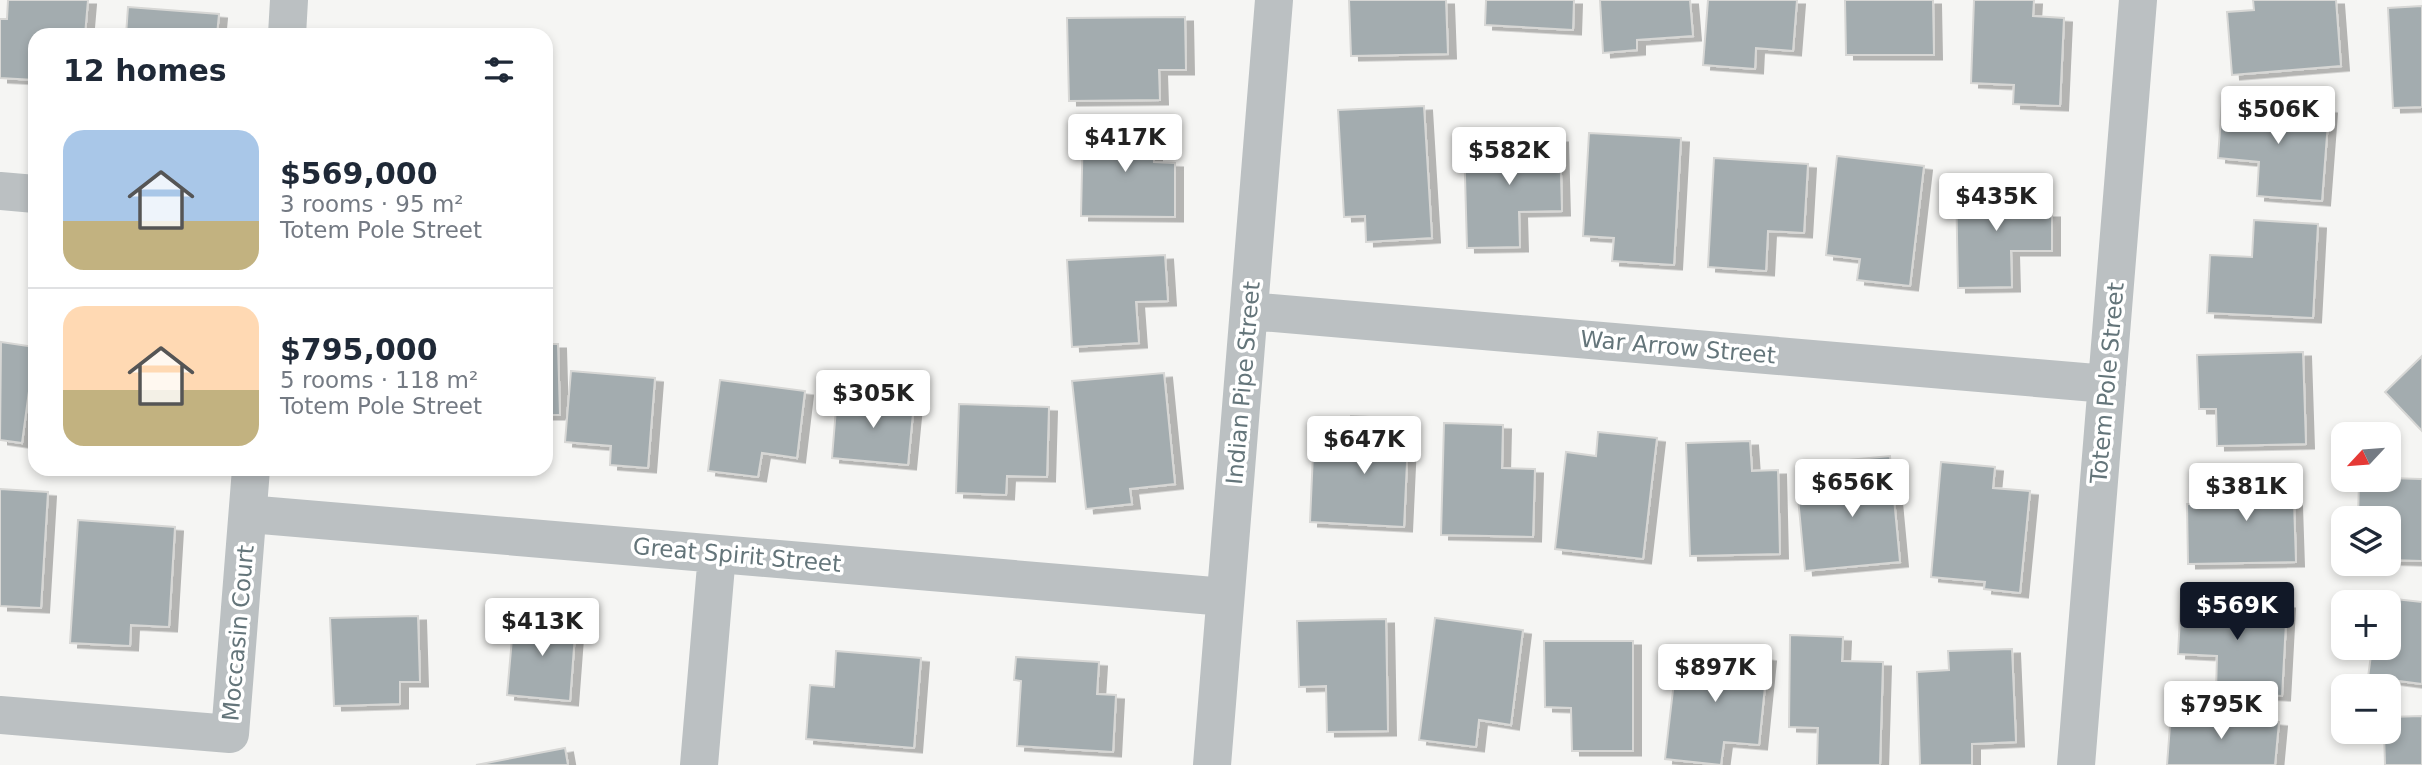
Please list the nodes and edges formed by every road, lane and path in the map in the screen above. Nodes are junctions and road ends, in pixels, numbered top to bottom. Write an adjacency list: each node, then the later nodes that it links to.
1 (289, 0): 4 (street)
2 (1274, 0): 7 (street, Indian Pipe Street)
3 (2138, 0): 8 (street, Totem Pole Street)
4 (287, 28)
5 (0, 191): 6 (street)
6 (28, 193)
7 (1249, 311): 8 (street, War Arrow Street); 12 (street, Indian Pipe Street)
8 (2107, 384): 16 (street, Totem Pole Street)
9 (251, 476): 10 (street, Moccasin Court)
10 (248, 514): 11 (street, Great Spirit Street); 13 (street, Moccasin Court)
11 (717, 554): 12 (street, Great Spirit Street); 14 (street)
12 (1225, 597): 15 (street, Indian Pipe Street)
13 (0, 715)
14 (699, 765)
15 (1212, 765)
16 (2076, 765)

